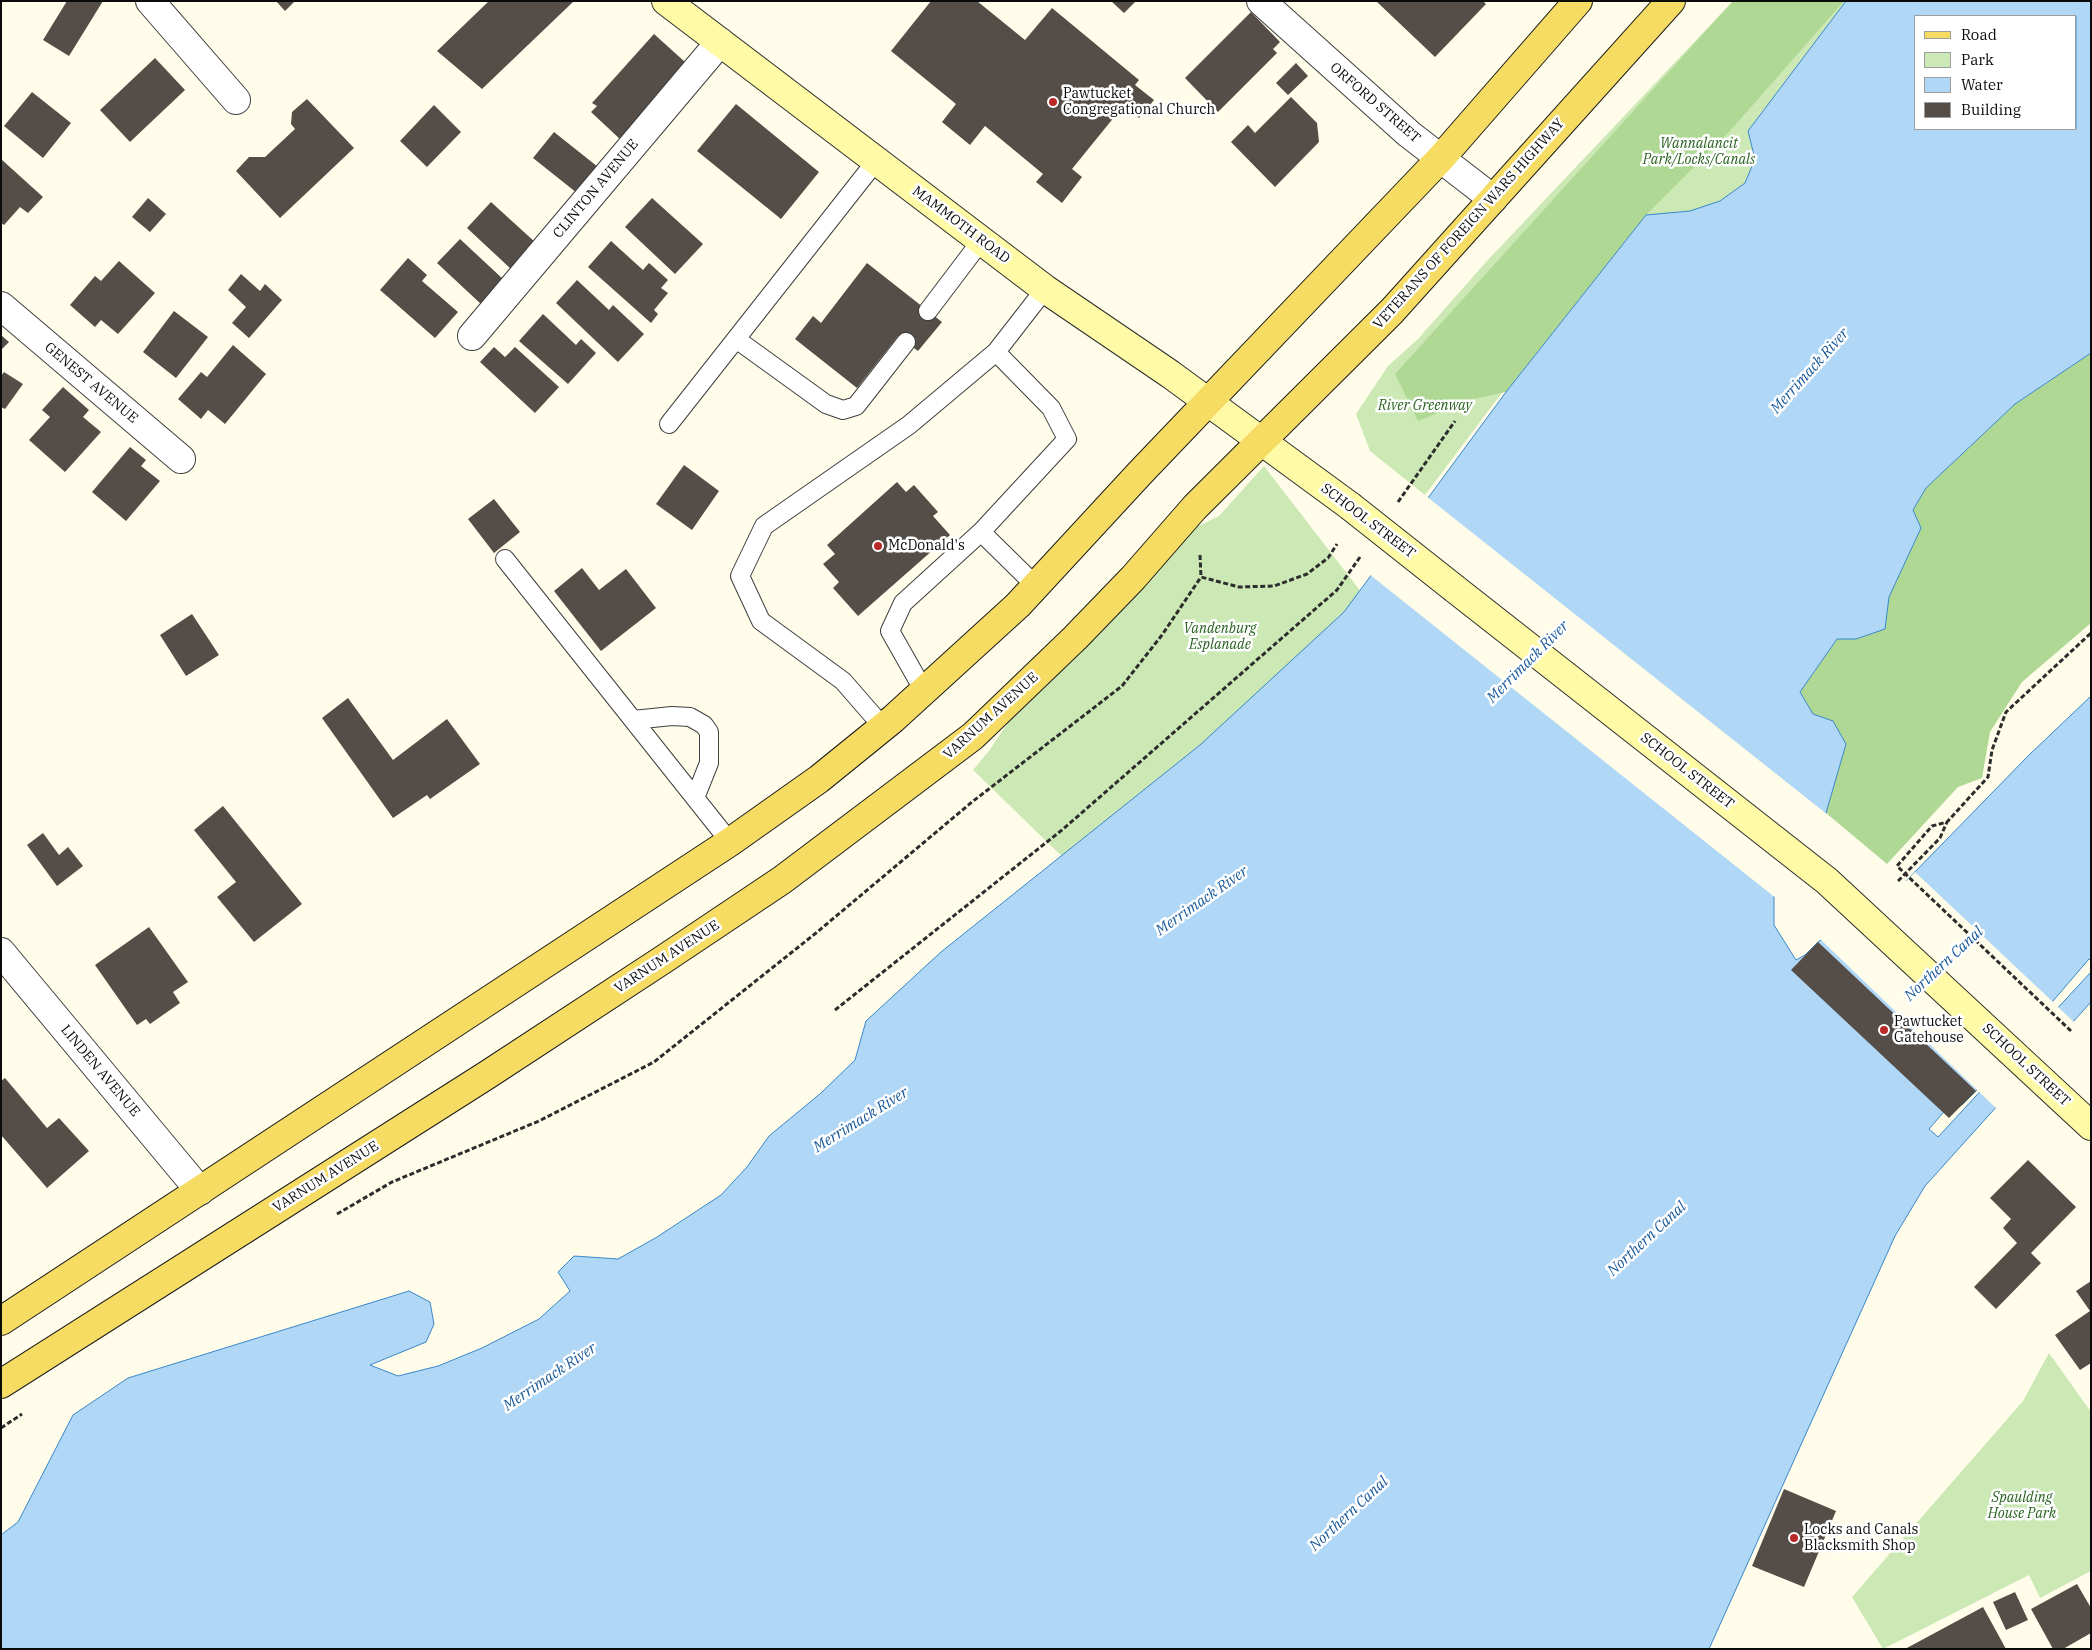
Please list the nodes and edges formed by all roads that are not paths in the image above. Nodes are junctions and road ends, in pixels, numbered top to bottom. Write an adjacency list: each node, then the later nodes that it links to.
1 (150, 1): 7 (street)
2 (666, 1): 6 (main road, MAMMOTH ROAD)
3 (1262, 1): 8 (street, ORFORD STREET)
4 (1578, 1): 8 (main road)
5 (1671, 1): 10 (main road, VETERANS OF FOREIGN WARS HIGHWAY)
6 (720, 42): 9 (main road, MAMMOTH ROAD); 15 (street, CLINTON AVENUE)
7 (236, 100)
8 (1441, 158): 10 (street, ORFORD STREET); 19 (main road)
9 (876, 161): 11 (main road, MAMMOTH ROAD); 16 (lane)
10 (1493, 199): 21 (main road, VETERANS OF FOREIGN WARS HIGHWAY)
11 (982, 241): 12 (main road, MAMMOTH ROAD); 14 (lane)
12 (1045, 289): 18 (lane); 19 (main road, MAMMOTH ROAD)
13 (1, 306): 22 (street, GENEST AVENUE)
14 (928, 311)
15 (472, 336)
16 (736, 339): 17 (lane); 20 (lane)
17 (906, 342)
18 (996, 352): 23 (lane); 28 (lane)
19 (1208, 402): 21 (main road, MAMMOTH ROAD); 25 (main road)
20 (669, 424)
21 (1261, 441): 32 (main road, SCHOOL STREET, bridge); 35 (main road, VARNUM AVENUE)
22 (181, 459)
23 (981, 532): 25 (lane); 26 (lane)
24 (505, 559): 27 (lane)
25 (1036, 586): 26 (main road)
26 (924, 691): 28 (main road)
27 (633, 720): 29 (lane); 29 (lane)
28 (883, 727): 30 (main road)
29 (695, 798): 30 (lane)
30 (730, 842): 33 (main road)
31 (1, 952): 33 (street, LINDEN AVENUE)
32 (2086, 1121)
33 (200, 1191): 34 (main road)
34 (1, 1321)
35 (1, 1384)

